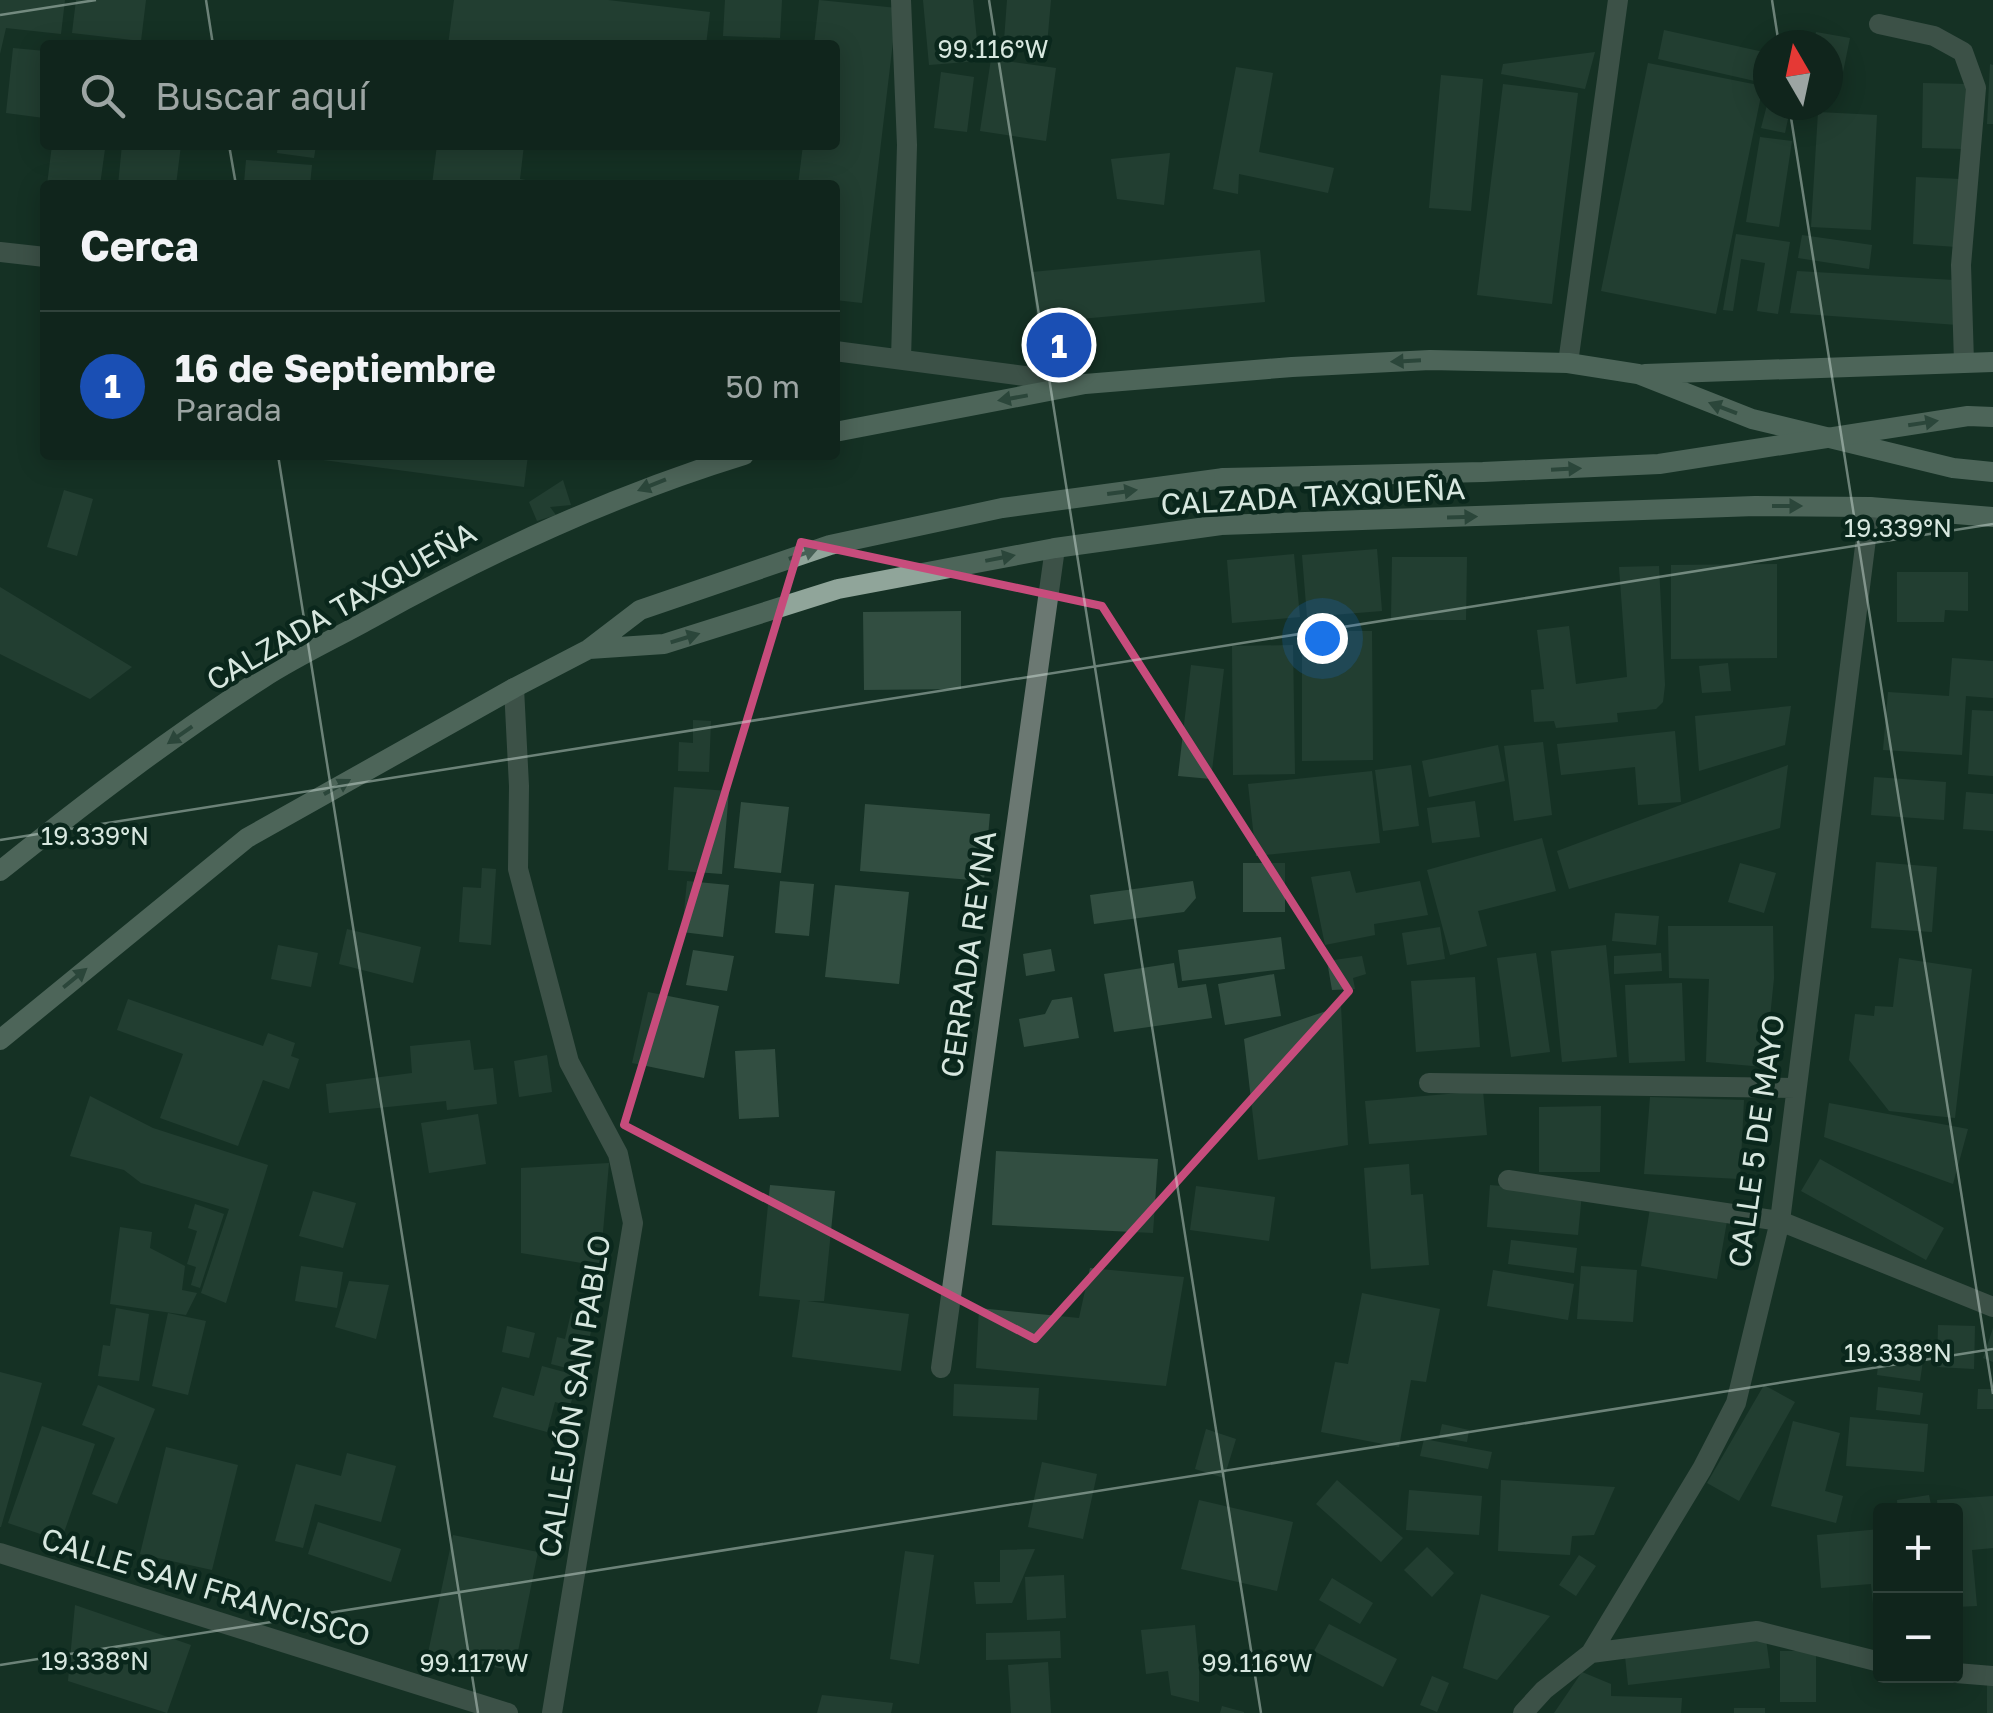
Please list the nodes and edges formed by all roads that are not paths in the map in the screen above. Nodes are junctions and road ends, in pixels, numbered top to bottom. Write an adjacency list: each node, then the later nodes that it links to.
1 (901, 0): 7 (street)
2 (1618, 0): 10 (street)
3 (1879, 24): 8 (street)
4 (0, 252): 5 (street)
5 (40, 256)
6 (840, 353): 7 (street)
7 (900, 359): 12 (street)
8 (1964, 362): 9 (main road); 11 (main road)
9 (1993, 362)
10 (1568, 363): 11 (main road); 12 (main road, one-way to 12)
11 (1638, 374): 16 (main road, one-way to 11)
12 (1086, 384): 14 (main road, one-way to 14)
13 (1993, 417): 20 (main road, CALZADA TAXQUEÑA, one-way to 13, bridge)
14 (840, 431)
15 (728, 460): 22 (main road, CALZADA TAXQUEÑA, one-way to 22)
16 (1993, 472)
17 (1870, 507): 18 (main road, CALZADA TAXQUEÑA); 19 (main road, CALZADA TAXQUEÑA, one-way to 17); 25 (street, CALLE 5 DE MAYO)
18 (1993, 517)
19 (1055, 548): 20 (main road, CALZADA TAXQUEÑA, one-way to 19); 29 (street, CERRADA REYNA)
20 (589, 650): 21 (main road, CALZADA TAXQUEÑA)
21 (514, 688): 23 (main road, CALZADA TAXQUEÑA, one-way to 21); 36 (street, CALLEJÓN SAN PABLO)
22 (0, 871)
23 (0, 1040)
24 (1430, 1083): 25 (street)
25 (1796, 1088): 27 (street, CALLE 5 DE MAYO)
26 (1508, 1180): 27 (street)
27 (1780, 1221): 28 (street); 31 (street, CALLE 5 DE MAYO)
28 (1993, 1306)
29 (941, 1368)
30 (0, 1554): 35 (street, CALLE SAN FRANCISCO)
31 (1591, 1653): 32 (street); 37 (street, CALLE 5 DE MAYO)
32 (1873, 1660)
33 (1963, 1674): 34 (street)
34 (1993, 1676)
35 (508, 1713)
36 (552, 1713)
37 (1522, 1713)

